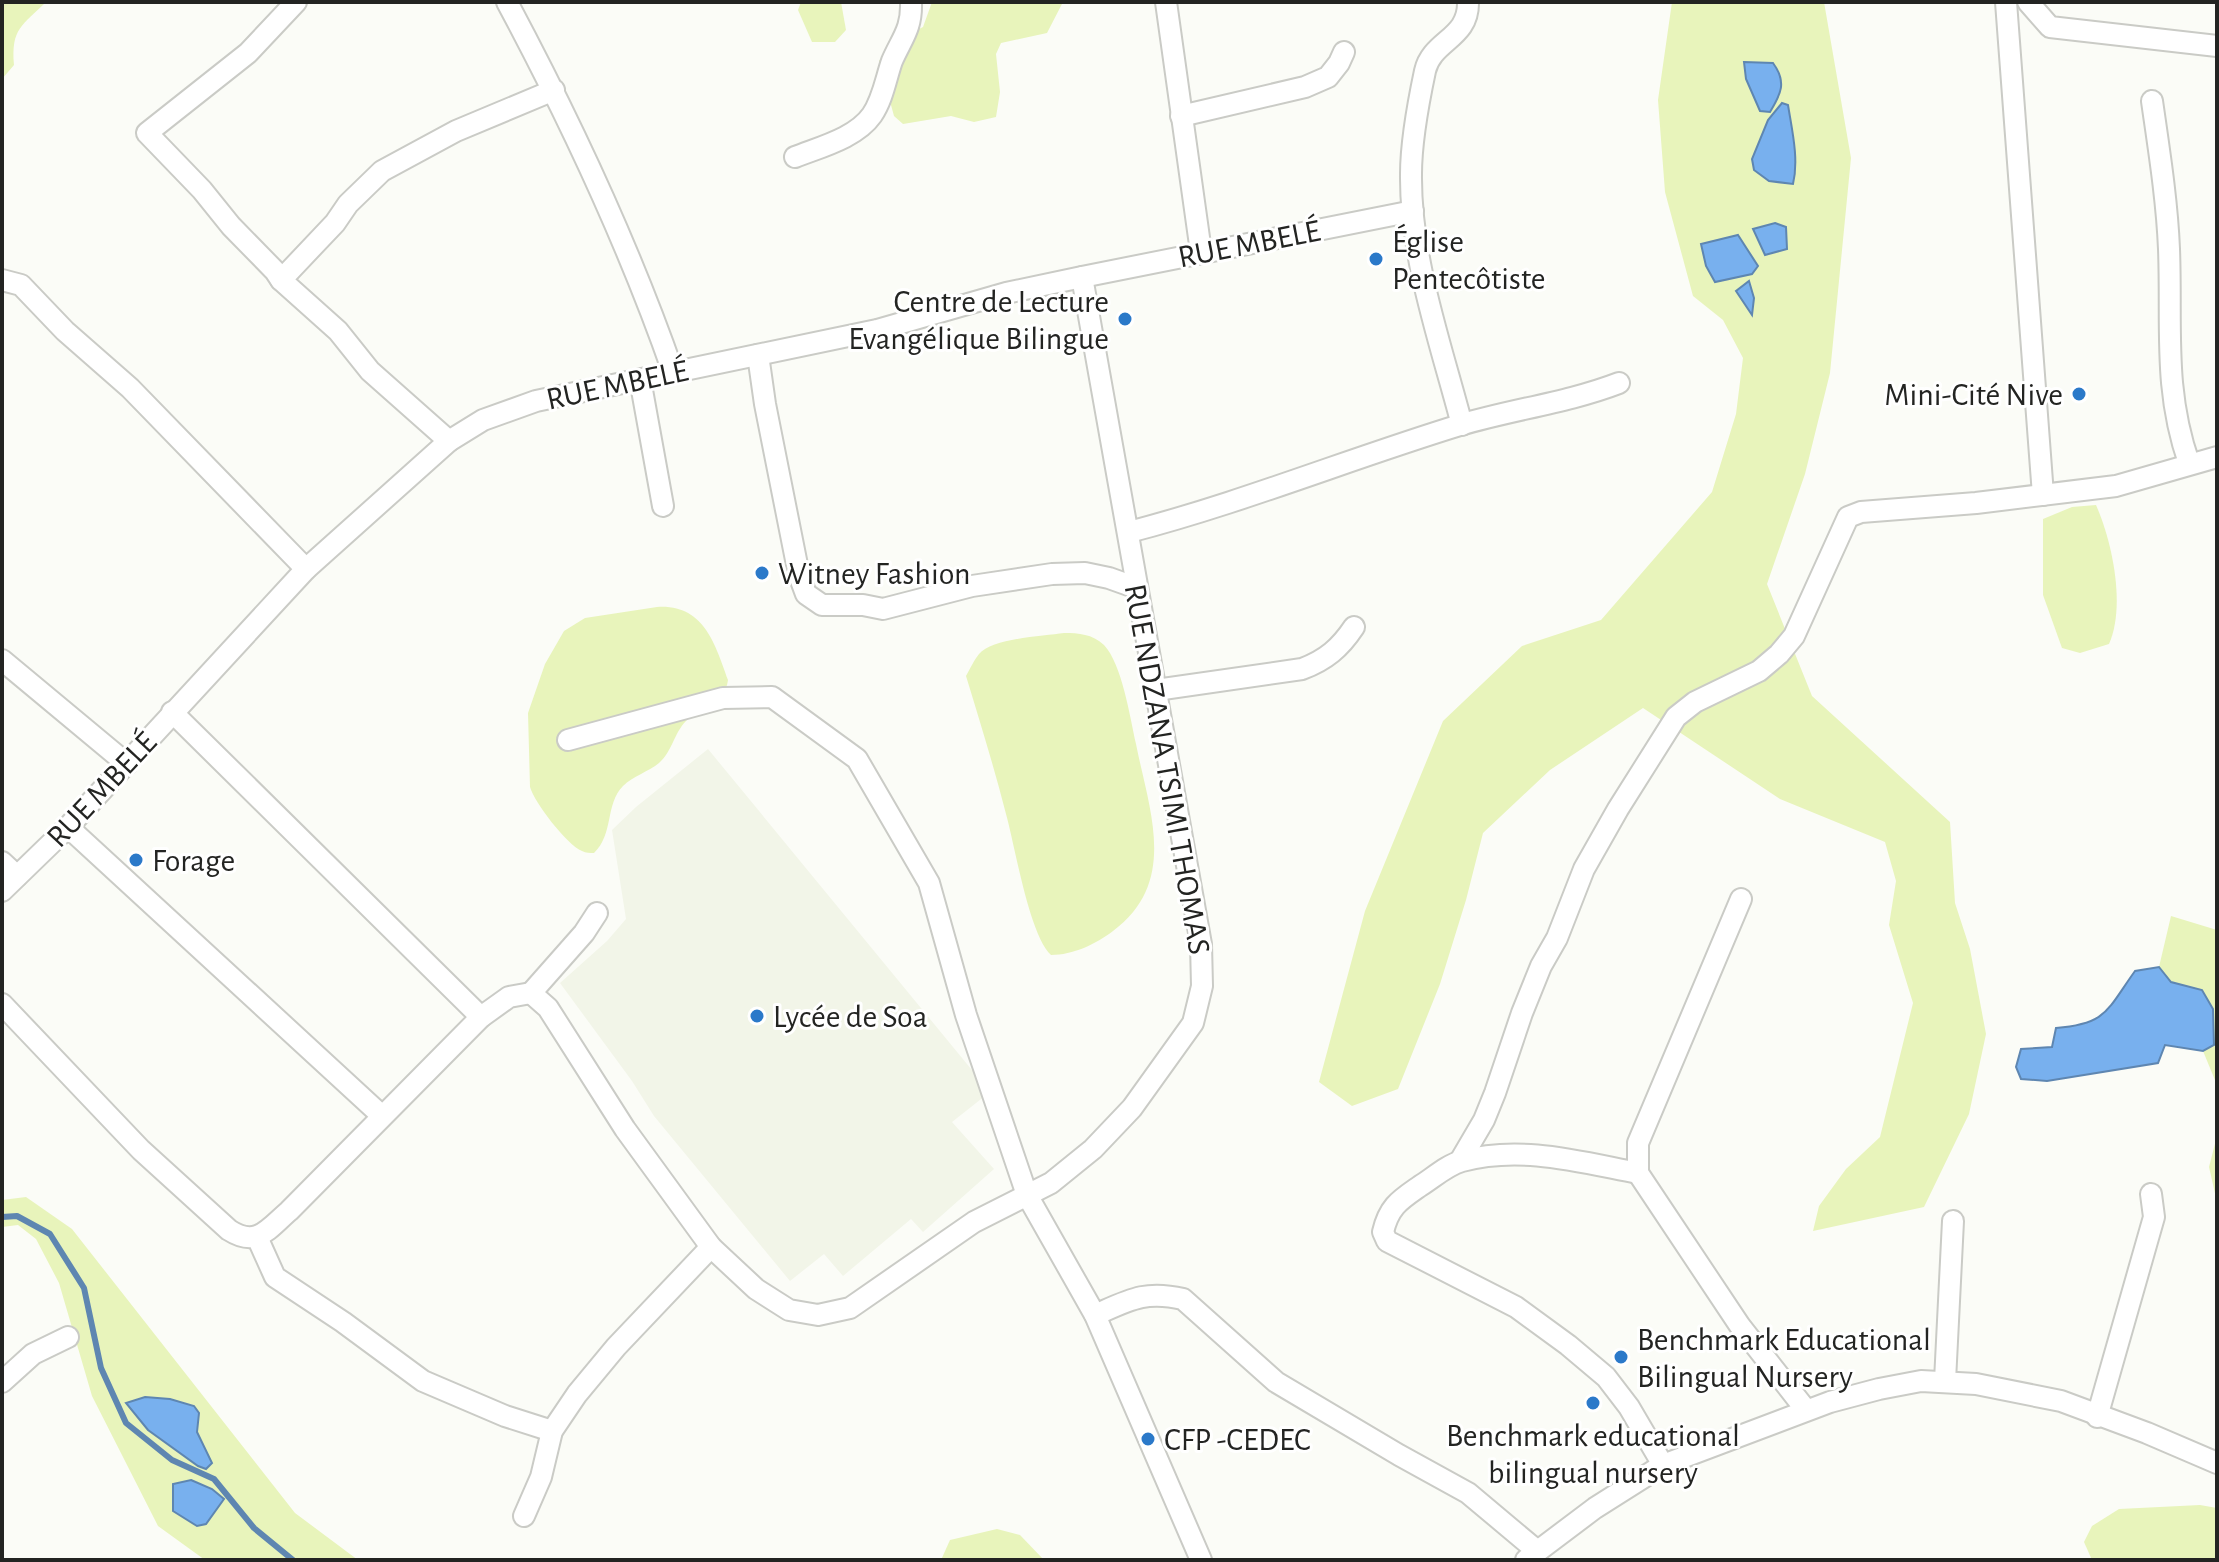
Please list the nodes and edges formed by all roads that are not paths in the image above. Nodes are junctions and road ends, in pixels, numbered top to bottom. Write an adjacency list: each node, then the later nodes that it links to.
1 (296, 2): 18 (street)
2 (507, 2): 10 (street)
3 (911, 2): 13 (street)
4 (1166, 2): 12 (street)
5 (1468, 2): 14 (street)
6 (2006, 2): 27 (street)
7 (2028, 2): 8 (street)
8 (2217, 46)
9 (1344, 52): 12 (street)
10 (554, 90): 18 (street); 20 (street)
11 (2152, 101): 26 (street)
12 (1181, 116): 15 (street)
13 (795, 157)
14 (1413, 211): 15 (street, RUE MBELÉ); 23 (street)
15 (1201, 252): 16 (street, RUE MBELÉ)
16 (1082, 277): 19 (street, RUE MBELÉ); 29 (street, RUE NDZANA TSIMI THOMAS)
17 (2, 280): 30 (street)
18 (281, 280): 24 (street)
19 (758, 355): 20 (street, RUE MBELÉ); 31 (street)
20 (673, 372): 21 (street, RUE MBELÉ)
21 (640, 379): 24 (street, RUE MBELÉ); 28 (street)
22 (1619, 383): 23 (street)
23 (1462, 425): 29 (street)
24 (449, 441): 30 (street, RUE MBELÉ)
25 (2217, 457): 26 (street)
26 (2189, 463): 27 (street)
27 (2043, 495): 47 (street)
28 (663, 506)
29 (1129, 532): 31 (street, RUE NDZANA TSIMI THOMAS)
30 (306, 569): 35 (street, RUE MBELÉ)
31 (1137, 588): 34 (street, RUE NDZANA TSIMI THOMAS)
32 (1354, 627): 34 (street)
33 (2, 660): 37 (street)
34 (1156, 690): 50 (street, RUE NDZANA TSIMI THOMAS)
35 (172, 712): 37 (street, RUE MBELÉ); 45 (street)
36 (568, 740): 50 (street)
37 (127, 764): 38 (street, RUE MBELÉ)
38 (68, 827): 39 (street, RUE MBELÉ); 46 (street)
39 (10, 869): 40 (street, RUE MBELÉ)
40 (2, 891)
41 (1741, 899): 48 (street)
42 (597, 913): 43 (street)
43 (531, 993): 45 (street); 53 (street, RUE NDZANA TSIMI THOMAS)
44 (2, 1004): 52 (street)
45 (481, 1017): 46 (street)
46 (381, 1115): 52 (street)
47 (1460, 1161): 48 (street); 62 (street)
48 (1638, 1173): 58 (street)
49 (2151, 1194): 59 (street)
50 (1027, 1195): 53 (street, RUE NDZANA TSIMI THOMAS); 54 (street)
51 (1953, 1221): 56 (street)
52 (257, 1237): 60 (street)
53 (711, 1247): 60 (street)
54 (1095, 1315): 64 (street); 65 (street)
55 (68, 1337): 57 (street)
56 (1945, 1381): 58 (street); 59 (street)
57 (2, 1382)
58 (1806, 1410): 62 (street)
59 (2097, 1417): 61 (street)
60 (552, 1431): 63 (street)
61 (2217, 1463)
62 (1663, 1465): 64 (street)
63 (524, 1516)
64 (1531, 1555)
65 (1201, 1560)

